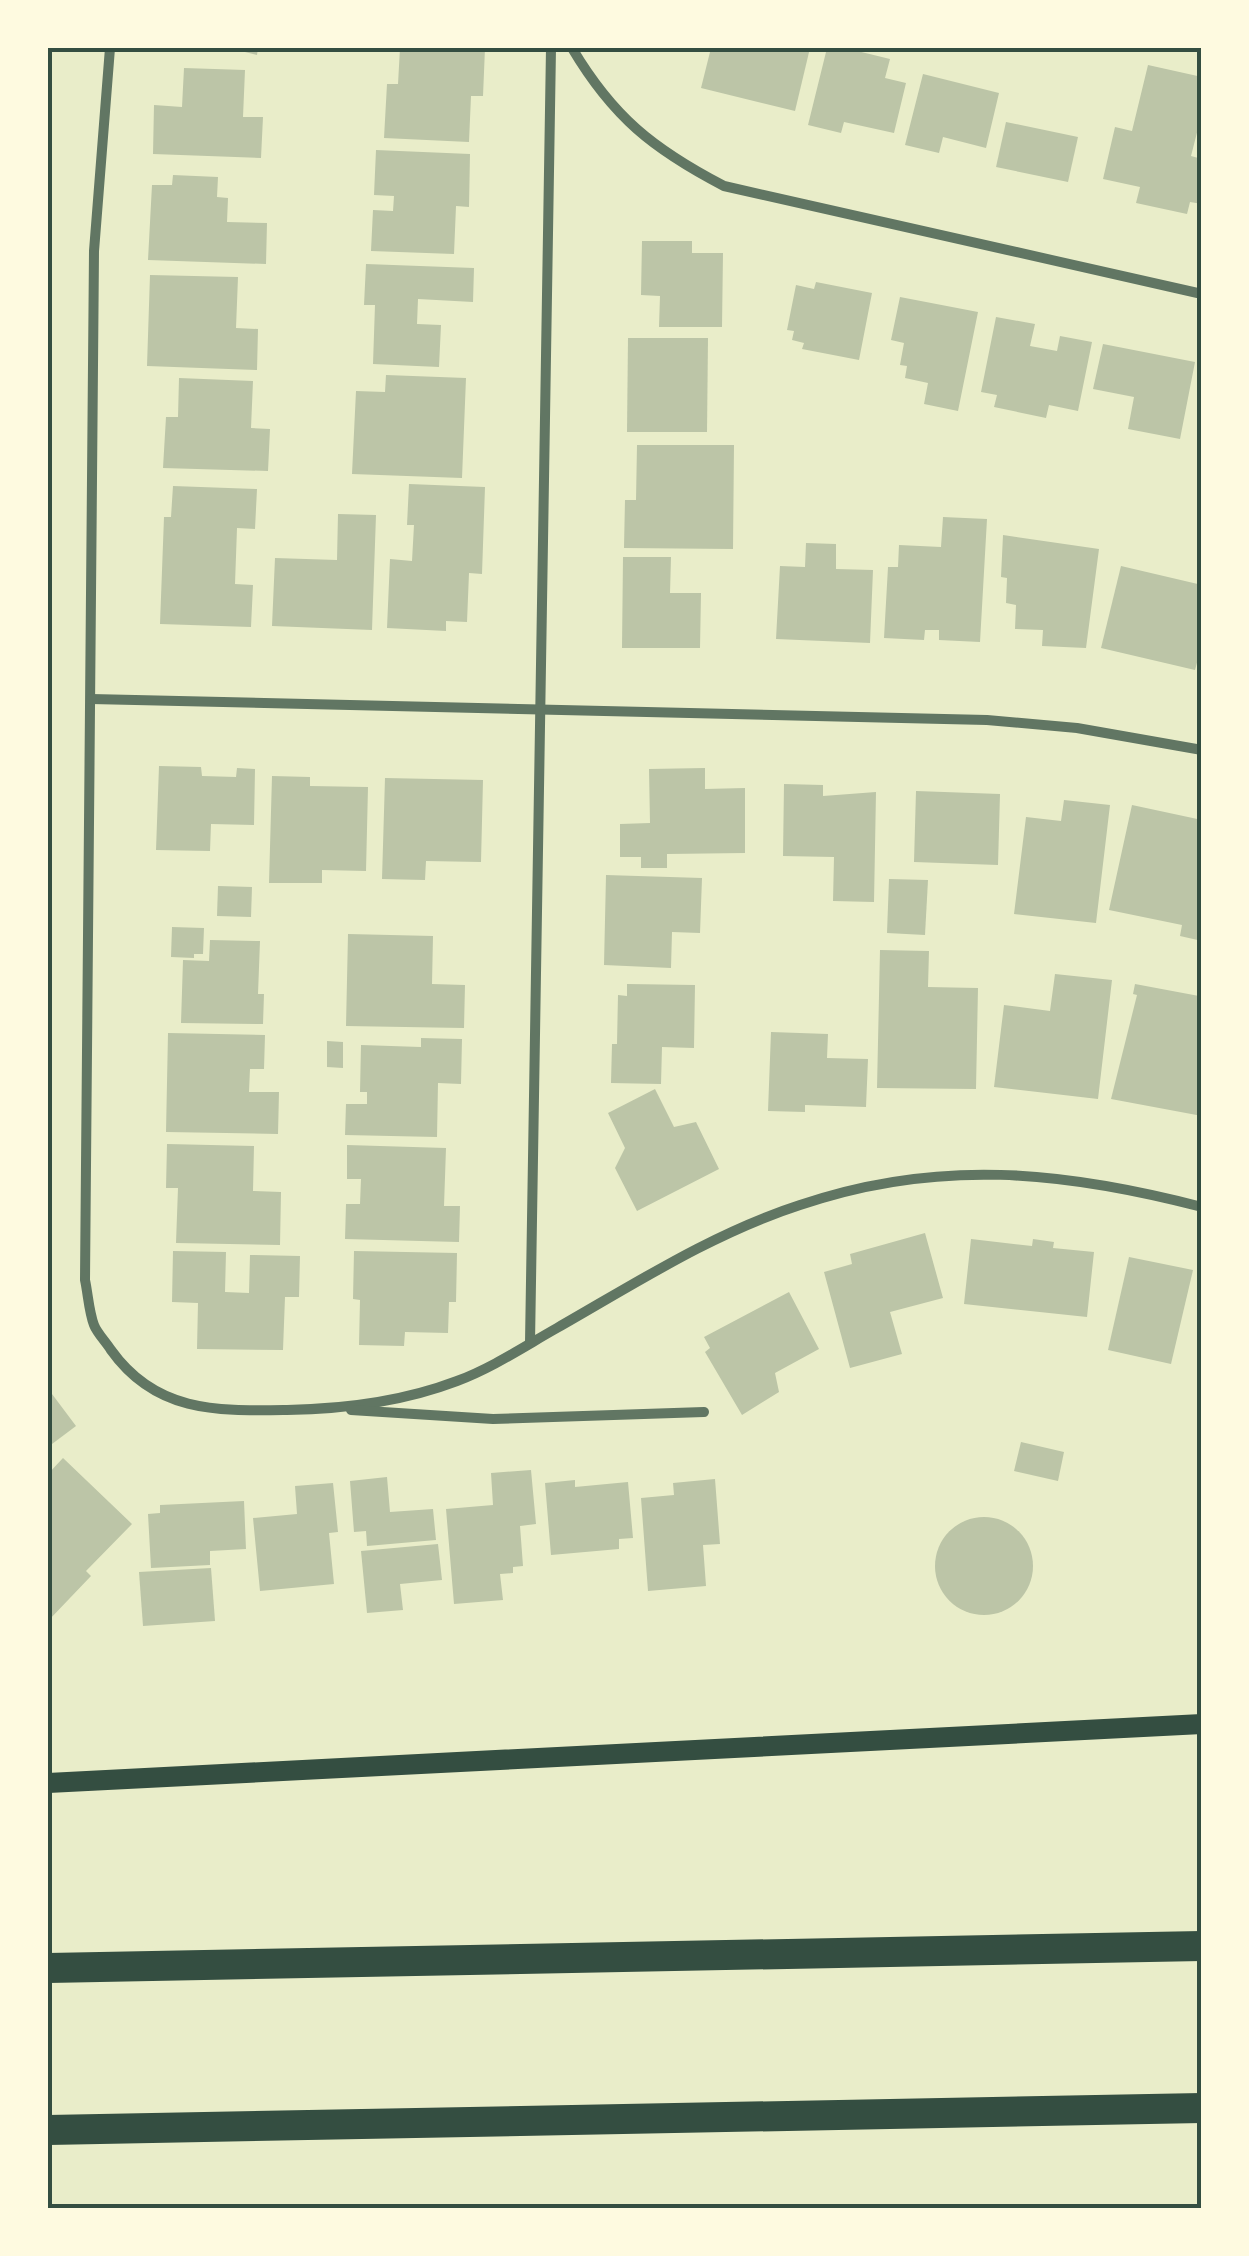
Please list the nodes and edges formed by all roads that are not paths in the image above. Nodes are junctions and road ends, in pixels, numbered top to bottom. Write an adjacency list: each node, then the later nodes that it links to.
1 (110, 48): 5 (street)
2 (552, 48): 6 (street)
3 (572, 48): 4 (street)
4 (1202, 294)
5 (90, 699): 6 (street); 10 (street)
6 (541, 709): 7 (street); 9 (street)
7 (1202, 750)
8 (1202, 1207): 9 (street)
9 (530, 1343): 10 (street)
10 (330, 1409): 11 (street)
11 (704, 1412)
12 (1202, 1724): 13 (main road)
13 (48, 1783)
14 (1202, 1946): 15 (highway)
15 (48, 1968)
16 (1202, 2108): 17 (highway)
17 (48, 2130)

